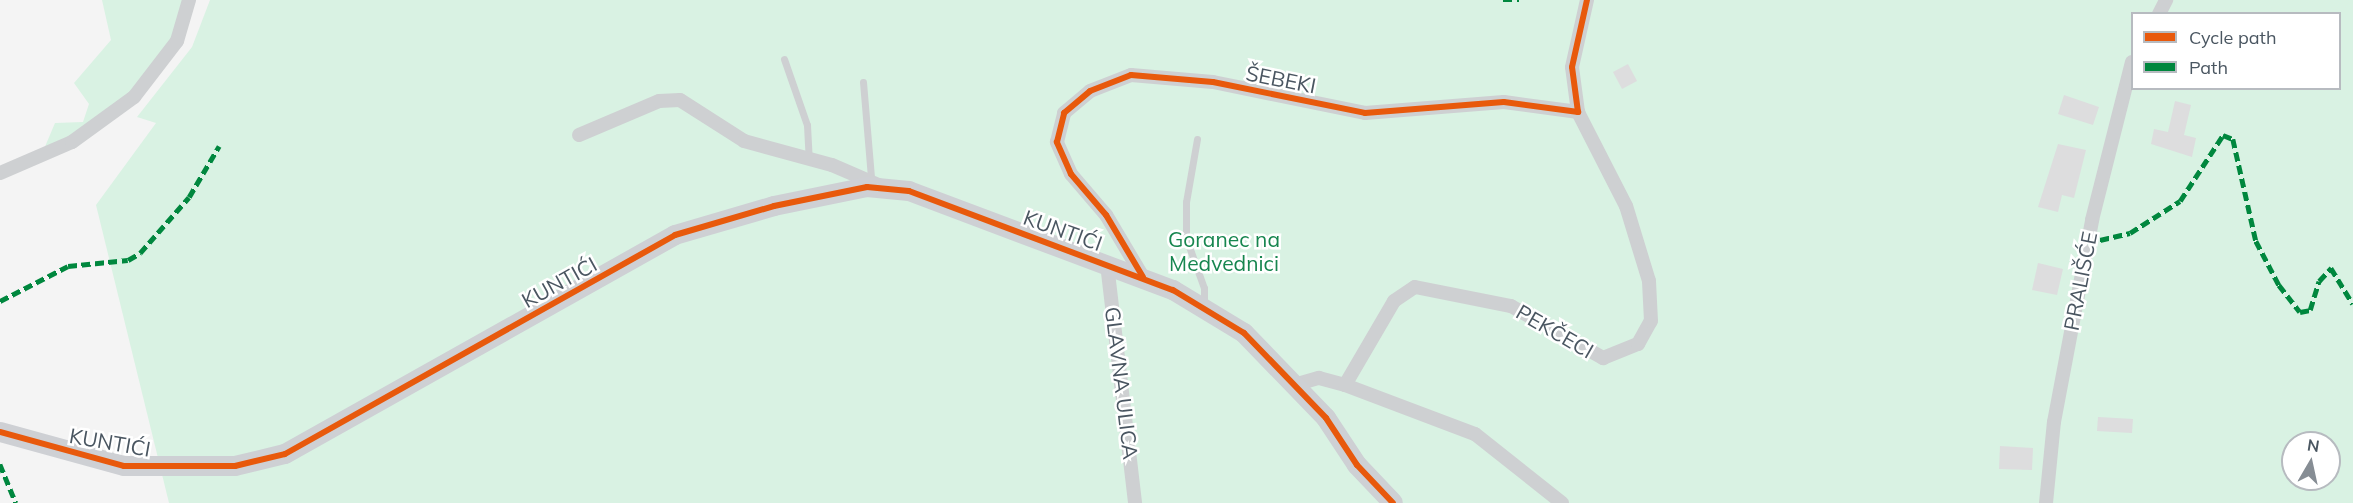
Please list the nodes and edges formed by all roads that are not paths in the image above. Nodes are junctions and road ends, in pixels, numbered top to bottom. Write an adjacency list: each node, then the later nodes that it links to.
1 (189, 0): 10 (street)
2 (1587, 0): 6 (street)
3 (784, 59): 9 (lane)
4 (2131, 71): 21 (street, PRALIŠĆE)
5 (863, 82): 11 (lane)
6 (1578, 112): 13 (street, ŠEBEKI); 15 (street, PEKČECI)
7 (579, 135): 9 (street, KUNTIĆI)
8 (1197, 139): 14 (lane)
9 (809, 160): 11 (street, KUNTIĆI)
10 (0, 173)
11 (878, 183): 12 (street, KUNTIĆI); 17 (street, KUNTIĆI)
12 (1107, 264): 13 (street, KUNTIĆI); 18 (street, GLAVNA ULICA)
13 (1143, 277): 14 (street)
14 (1203, 308): 16 (street)
15 (1345, 384): 16 (street); 20 (street)
16 (1294, 385): 19 (street)
17 (0, 432)
18 (1135, 503)
19 (1393, 503)
20 (1562, 503)
21 (2046, 503)

